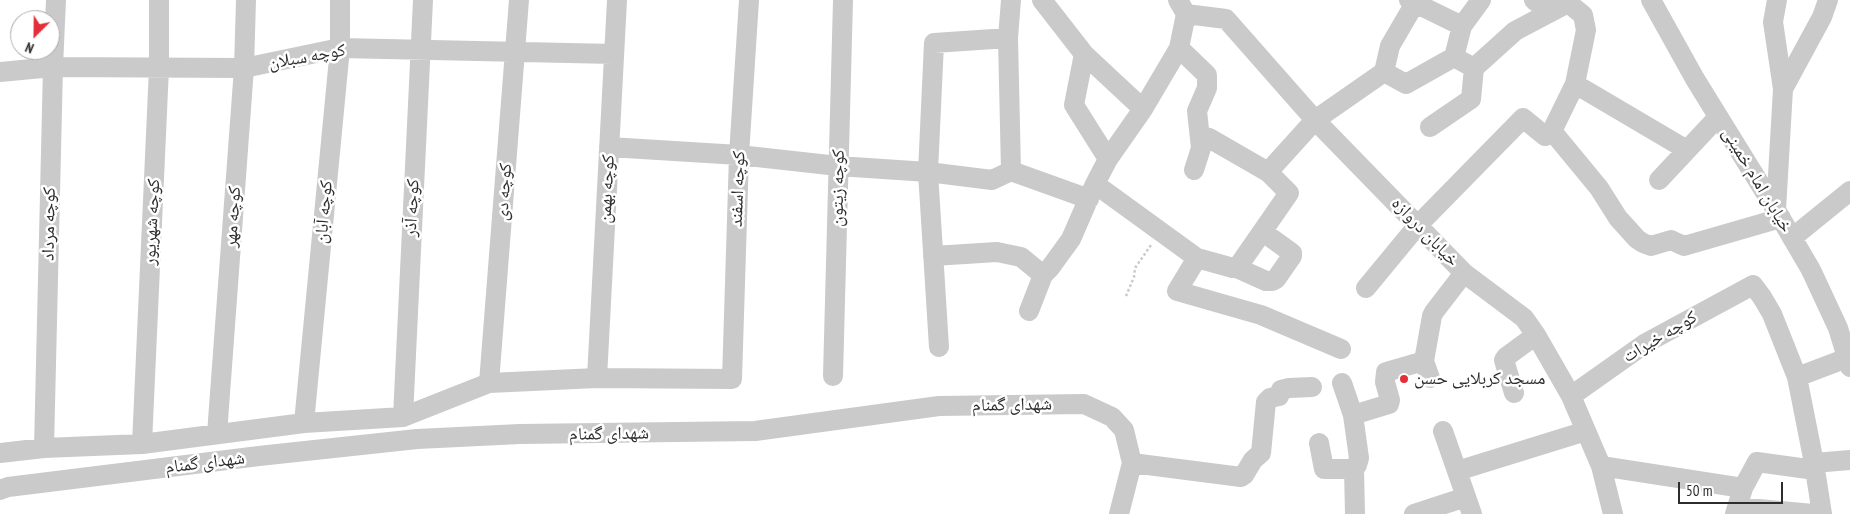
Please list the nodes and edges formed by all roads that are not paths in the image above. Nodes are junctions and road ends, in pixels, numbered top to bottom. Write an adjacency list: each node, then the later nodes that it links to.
1 (56, 0): 29 (street, کوچه مرداد)
2 (159, 0): 30 (street, کوچه شهریور)
3 (246, 0): 31 (street, کوچه مهر)
4 (340, 0): 22 (street, کوچه آبان)
5 (423, 0): 24 (street, کوچه آذر)
6 (519, 0): 25 (street, کوچه دی)
7 (617, 0): 26 (street, کوچه بهمن)
8 (749, 0): 45 (street, کوچه اسفند)
9 (843, 0): 47 (street, کوچه زیتون)
10 (1011, 0): 21 (street)
11 (1042, 0): 27 (street)
12 (1481, 0): 20 (street)
13 (1534, 0): 17 (street)
14 (1651, 0): 38 (street, خیابان امام خمینی)
15 (1777, 0): 36 (street)
16 (1828, 0): 36 (street)
17 (1571, 1): 32 (street); 35 (street)
18 (1412, 2): 20 (street); 34 (street)
19 (1182, 7): 23 (street); 39 (street, خیابان دروازه)
20 (1462, 26): 28 (street)
21 (1008, 38): 49 (street); 50 (street)
22 (340, 48): 24 (street, کوچه سبلان); 31 (street, کوچه سبلان); 80 (street, کوچه آبان)
23 (1179, 48): 37 (street); 42 (street)
24 (419, 50): 25 (street, کوچه سبلان); 79 (street, کوچه آذر)
25 (515, 53): 26 (street, کوچه سبلان); 73 (street, کوچه دی)
26 (614, 54): 43 (street, کوچه بهمن)
27 (1084, 54): 37 (street); 46 (street)
28 (1454, 57): 32 (street); 34 (street)
29 (52, 67): 30 (street, کوچه سبلان); 33 (street, کوچه سبلان); 86 (street, کوچه مرداد)
30 (160, 68): 31 (street, کوچه سبلان); 85 (street, کوچه شهریور)
31 (244, 68): 83 (street, کوچه مهر)
32 (1474, 68): 40 (street)
33 (0, 72)
34 (1384, 72): 39 (street)
35 (1575, 84): 41 (street); 44 (street)
36 (1783, 89): 55 (street)
37 (1143, 109): 46 (street)
38 (1718, 117): 44 (street); 55 (street, خیابان امام خمینی)
39 (1315, 120): 51 (street); 56 (street, خیابان دروازه)
40 (1430, 127)
41 (1552, 131): 55 (street); 56 (street)
42 (1200, 139): 48 (street); 51 (street)
43 (609, 147): 45 (street); 72 (street, کوچه بهمن)
44 (1687, 150): 52 (street)
45 (739, 155): 47 (street); 72 (street, کوچه اسفند)
46 (1108, 160): 53 (street)
47 (838, 166): 50 (street); 70 (street, کوچه زیتون)
48 (1194, 170)
49 (1011, 171): 50 (street); 53 (street)
50 (928, 172): 59 (street)
51 (1268, 172): 57 (street)
52 (1659, 180)
53 (1092, 191): 60 (street); 63 (street)
54 (1850, 191): 58 (street)
55 (1778, 214): 58 (street, خیابان امام خمینی)
56 (1418, 225): 62 (street, خیابان دروازه); 64 (street)
57 (1263, 232): 61 (street); 61 (street)
58 (1792, 238): 69 (street, خیابان امام خمینی)
59 (933, 256): 63 (street); 67 (street)
60 (1197, 258): 61 (street); 68 (street)
61 (1237, 268)
62 (1464, 273): 66 (street, خیابان دروازه); 78 (street)
63 (1043, 275): 65 (street)
64 (1366, 288)
65 (1028, 310)
66 (1536, 335): 76 (street); 77 (street, خیابان دروازه)
67 (939, 348)
68 (1341, 349)
69 (1849, 360): 71 (street)
70 (833, 376)
71 (1797, 377): 77 (street, کوچه خیرات); 91 (street)
72 (598, 378): 73 (street)
73 (489, 383): 79 (street)
74 (1342, 383): 78 (street)
75 (1312, 387): 89 (street)
76 (1514, 393)
77 (1571, 396): 82 (street, خیابان دروازه)
78 (1353, 415): 92 (street)
79 (403, 417): 80 (street)
80 (304, 423): 83 (street)
81 (1443, 431): 93 (street)
82 (1586, 431): 90 (street, خیابان دروازه); 93 (street)
83 (217, 434): 85 (street)
84 (1320, 443): 92 (street)
85 (142, 444): 86 (street)
86 (44, 448): 87 (street)
87 (0, 453)
88 (1850, 460): 91 (street)
89 (1132, 463): 94 (street, شهدای گمنام); 97 (street, شهدای گمنام)
90 (1601, 466): 95 (street); 100 (street, خیابان دروازه)
91 (1815, 467): 95 (street); 102 (street)
92 (1354, 469): 98 (street)
93 (1457, 471): 96 (street)
94 (0, 490)
95 (1739, 503): 101 (street)
96 (1469, 505): 99 (street)
97 (1119, 514)
98 (1356, 514)
99 (1414, 514)
100 (1613, 514)
101 (1813, 514)
102 (1822, 514)

